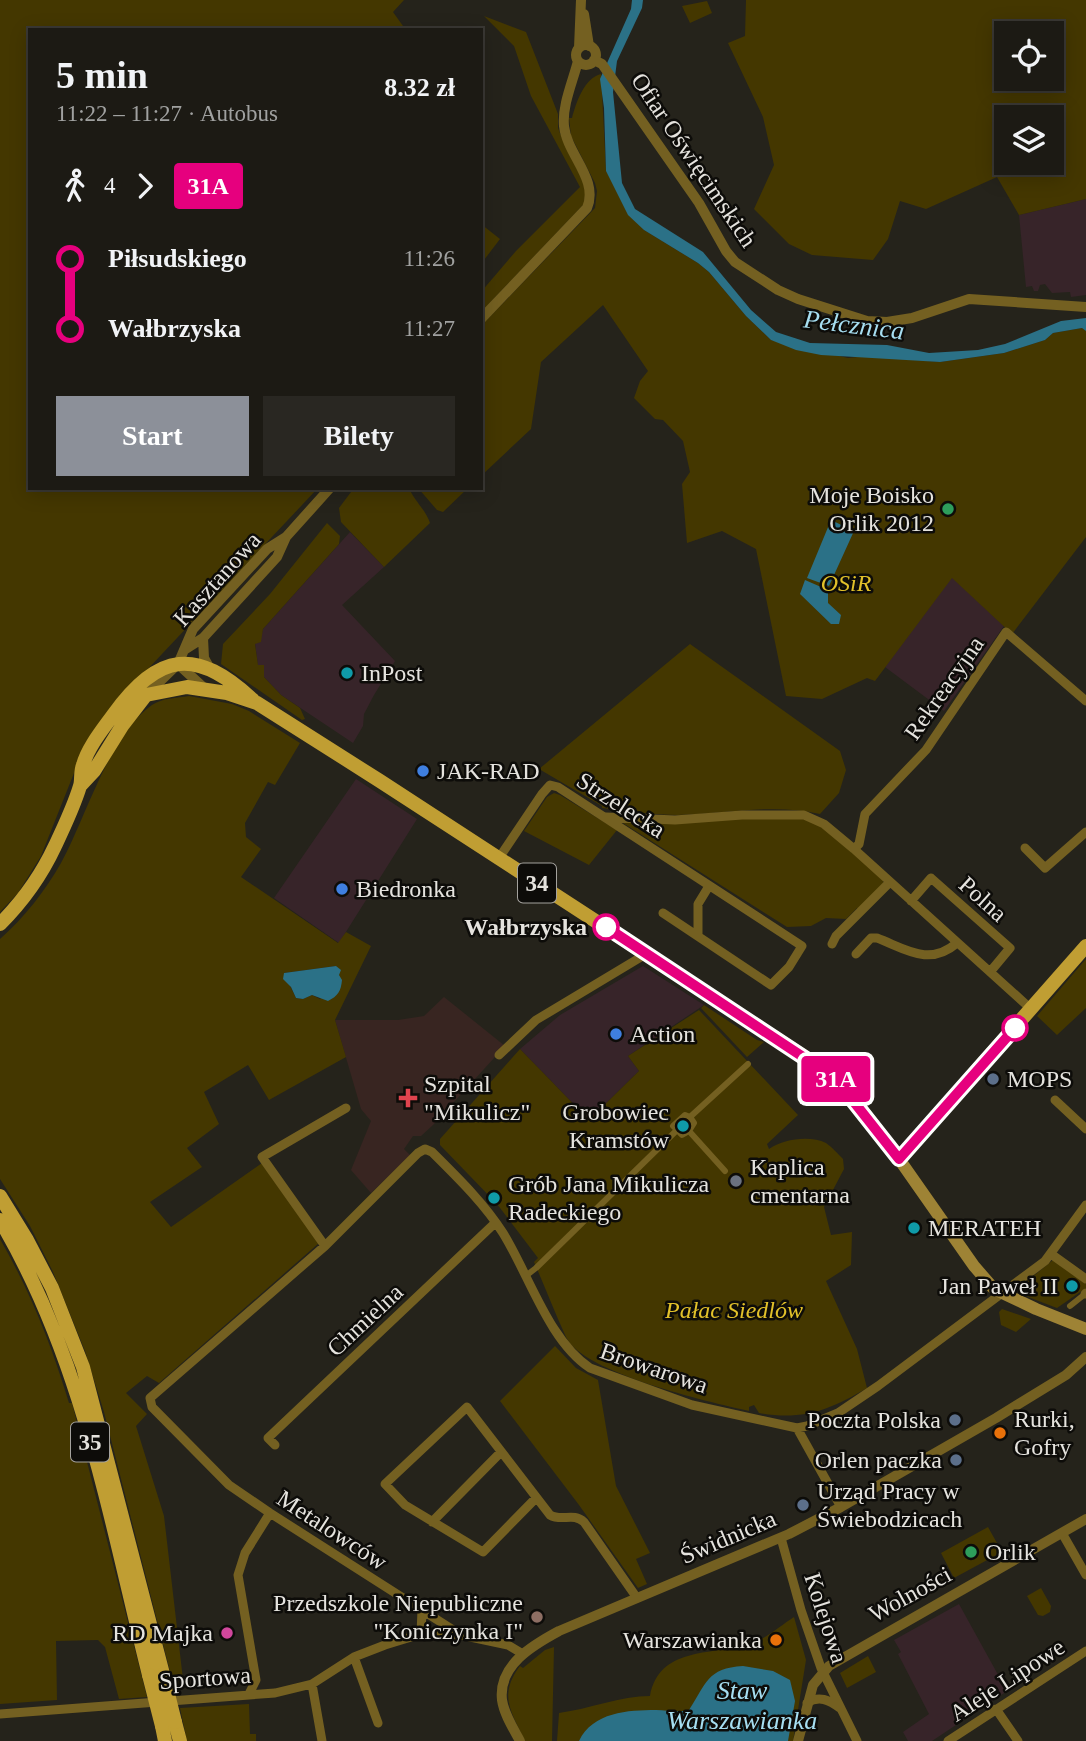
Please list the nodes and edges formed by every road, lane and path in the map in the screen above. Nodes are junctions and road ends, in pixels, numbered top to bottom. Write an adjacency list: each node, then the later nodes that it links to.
1 (581, 0): 2 (street)
2 (584, 47): 3 (street, Ofiar Oświęcimskich); 3 (street)
3 (590, 63): 4 (street, Ofiar Oświęcimskich); 5 (street)
4 (1086, 307)
5 (483, 317)
6 (328, 490): 7 (street, Kasztanowa)
7 (286, 537): 8 (street, Kasztanowa); 9 (street, Kasztanowa)
8 (203, 638): 9 (street, Kasztanowa); 10 (street, Kasztanowa)
9 (180, 658): 10 (main road, 34); 11 (street, Kasztanowa); 12 (street, Kasztanowa); 15 (main road, 34)
10 (209, 667): 14 (main road, 34)
11 (204, 688): 12 (main road, 34); 14 (main road, 34)
12 (146, 695): 15 (main road, 34)
13 (1086, 701): 19 (street, Rekreacyjna)
14 (257, 703): 20 (main road, 34)
15 (80, 786): 25 (main road, 34)
16 (606, 817): 19 (street, Polna); 20 (street, Strzelecka); 22 (street, Strzelecka)
17 (1086, 832): 18 (street)
18 (1025, 848)
19 (854, 849): 21 (street, Polna)
20 (499, 858): 30 (main road, 34)
21 (890, 882): 23 (street, Polna); 28 (street)
22 (709, 886): 26 (street); 26 (street, Strzelecka)
23 (911, 901): 27 (street, Polna); 32 (street, Polna)
24 (663, 913): 26 (street, Strzelecka)
25 (0, 924)
26 (698, 935)
27 (957, 943): 31 (street); 32 (street, Polna)
28 (832, 944)
29 (1086, 946): 33 (main road)
30 (644, 953): 34 (street); 42 (main road, 34)
31 (856, 954)
32 (990, 972): 33 (street, Polna)
33 (1031, 1009): 42 (main road)
34 (499, 1055)
35 (748, 1064): 38 (street)
36 (1055, 1100): 39 (street)
37 (346, 1108): 48 (street)
38 (690, 1117): 40 (street); 41 (street)
39 (1086, 1129)
40 (676, 1131): 41 (street); 50 (street)
41 (689, 1131): 43 (street)
42 (899, 1159): 52 (main road)
43 (725, 1171)
44 (0, 1196): 76 (main road, 35)
45 (1086, 1206): 49 (street)
46 (0, 1220): 76 (main road, 35)
47 (495, 1223): 48 (street, Browarowa); 50 (street, Browarowa); 58 (street, Chmielna)
48 (325, 1246): 62 (street, Metalowców)
49 (1051, 1254): 51 (street); 52 (street)
50 (527, 1275): 57 (street, Browarowa)
51 (1086, 1279)
52 (1001, 1294): 55 (main road); 57 (street)
53 (1085, 1294): 54 (street)
54 (1070, 1307)
55 (1086, 1329)
56 (1086, 1357): 61 (street, Świdnicka)
57 (796, 1427): 61 (street)
58 (275, 1445)
59 (501, 1452): 60 (street); 64 (street); 64 (street)
60 (536, 1498): 64 (street); 68 (street)
61 (842, 1507): 66 (street, Świdnicka)
62 (270, 1513): 69 (street, Metalowców); 77 (street)
63 (1086, 1519): 65 (street, Wolności)
64 (432, 1522)
65 (1062, 1533): 67 (street); 75 (street, Wolności)
66 (781, 1538): 68 (street, Świdnicka); 75 (street, Kolejowa)
67 (1086, 1575)
68 (637, 1598): 73 (street, Świdnicka)
69 (422, 1610): 70 (street); 71 (street, Metalowców)
70 (421, 1634): 71 (street, Sportowa); 74 (street, Sportowa)
71 (461, 1636): 73 (street, Metalowców)
72 (1086, 1651): 83 (street, Aleje Lipowe)
73 (523, 1654): 89 (street)
74 (354, 1657): 78 (street, Sportowa); 85 (street)
75 (822, 1672): 81 (street, Wolności); 82 (street, Kolejowa)
76 (156, 1674): 86 (main road, 35, bridge)
77 (256, 1680): 79 (street); 80 (street)
78 (313, 1684): 79 (street, Sportowa); 88 (street)
79 (268, 1693): 80 (street, Sportowa)
80 (249, 1694): 84 (street, Sportowa)
81 (807, 1703): 82 (street, Kolejowa); 90 (street, Wolności)
82 (841, 1708): 91 (street, Kolejowa)
83 (996, 1709): 92 (street, Aleje Lipowe); 93 (street)
84 (0, 1714)
85 (378, 1723)
86 (167, 1730): 87 (main road, 35)
87 (180, 1741)
88 (322, 1741)
89 (520, 1741)
90 (798, 1741)
91 (857, 1741)
92 (948, 1741)
93 (1018, 1741)

